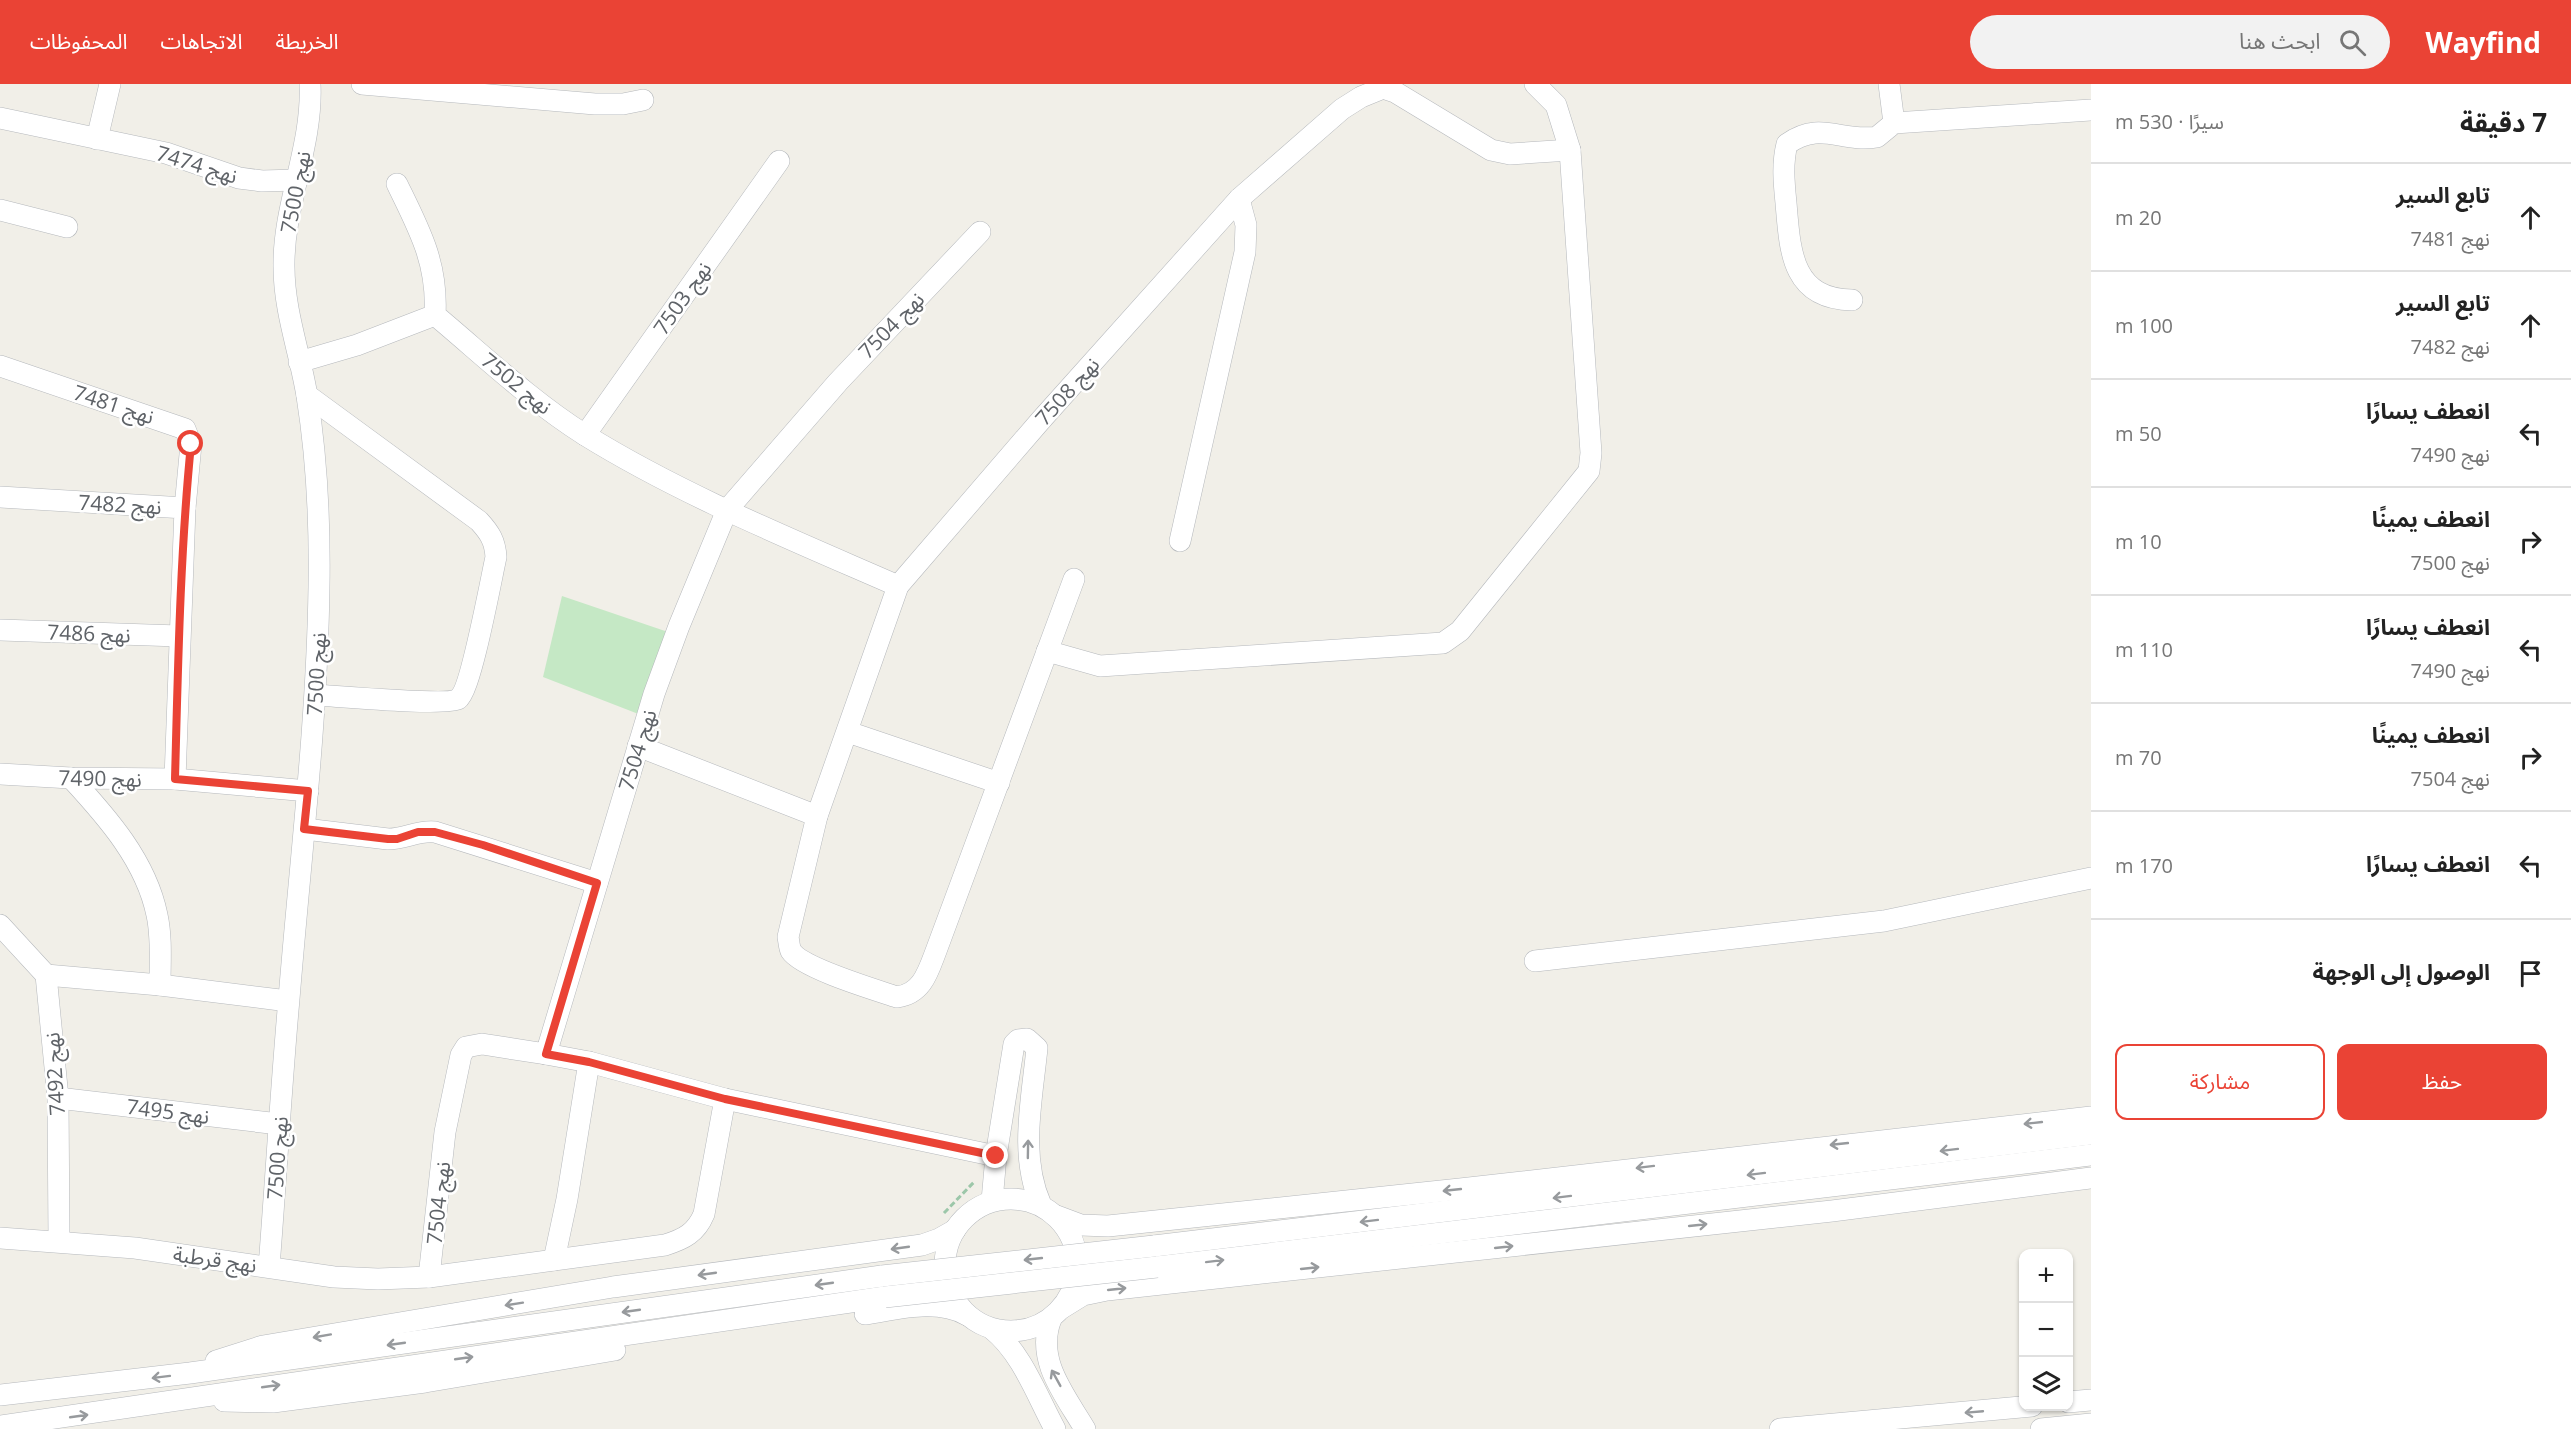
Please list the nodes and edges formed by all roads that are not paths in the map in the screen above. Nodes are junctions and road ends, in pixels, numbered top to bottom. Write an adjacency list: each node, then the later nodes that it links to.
1 (110, 84): 11 (street)
2 (310, 84): 14 (street, نهج 7500)
3 (362, 84): 6 (street)
4 (1535, 84): 12 (street)
5 (1889, 84): 10 (street)
6 (419, 87): 7 (street)
7 (643, 100)
8 (2091, 110): 10 (street)
9 (0, 118): 11 (street, نهج 7474)
10 (1894, 123): 20 (street)
11 (97, 139): 14 (street, نهج 7474)
12 (1570, 150): 16 (street, نهج 7508); 34 (street)
13 (779, 160): 25 (street, نهج 7503)
14 (297, 180): 22 (street, نهج 7500)
15 (398, 184): 21 (street)
16 (1239, 199): 29 (street); 31 (street, نهج 7508)
17 (0, 210): 18 (street)
18 (67, 227)
19 (980, 232): 28 (street, نهج 7504)
20 (1852, 300)
21 (435, 315): 22 (street); 25 (street, نهج 7502)
22 (299, 362): 24 (street, نهج 7500)
23 (0, 366): 27 (street, نهج 7481)
24 (307, 395): 35 (street, نهج 7500); 35 (street)
25 (585, 435): 28 (street, نهج 7502)
26 (0, 497): 27 (street, نهج 7482)
27 (185, 508): 33 (street, نهج 7482)
28 (726, 510): 31 (street, نهج 7502); 37 (street, نهج 7504)
29 (1180, 542)
30 (1074, 579): 34 (street)
31 (898, 586): 36 (street)
32 (0, 630): 33 (street, نهج 7486)
33 (178, 636): 40 (street, نهج 7482)
34 (1047, 651): 41 (street)
35 (316, 695): 42 (street, نهج 7500)
36 (848, 732): 41 (street); 43 (street)
37 (638, 746): 43 (street); 46 (street, نهج 7504)
38 (0, 774): 39 (street, نهج 7490)
39 (71, 778): 40 (street, نهج 7490); 50 (street)
40 (175, 779): 42 (street, نهج 7490)
41 (999, 783): 43 (street)
42 (308, 791): 44 (street, نهج 7500)
43 (817, 816)
44 (304, 829): 46 (street); 51 (street, نهج 7500)
45 (2091, 878): 48 (street)
46 (597, 883): 52 (street, نهج 7504)
47 (0, 925): 49 (street)
48 (1535, 962)
49 (46, 975): 50 (street); 54 (street, نهج 7492)
50 (160, 985): 51 (street)
51 (288, 1001): 57 (street, نهج 7500)
52 (546, 1054): 53 (street); 69 (street, نهج 7504)
53 (589, 1062): 55 (street); 67 (street)
54 (57, 1098): 57 (street, نهج 7495); 66 (street, نهج 7492)
55 (725, 1099): 60 (street); 67 (street, نهج قرطبة)
56 (2091, 1117): 63 (street, one-way to 63)
57 (279, 1124): 68 (street, نهج 7500)
58 (2091, 1134): 73 (street, one-way to 73, bridge)
59 (2091, 1155): 75 (street, one-way to 59, bridge)
60 (996, 1156): 62 (street); 63 (street, one-way to 60)
61 (2091, 1178): 70 (street, one-way to 61)
62 (992, 1201): 63 (street); 64 (street)
63 (1049, 1211): 70 (street)
64 (955, 1230): 71 (street); 73 (street, one-way to 73)
65 (0, 1238): 66 (street, نهج قرطبة)
66 (59, 1241): 68 (street, نهج قرطبة)
67 (554, 1260): 69 (street, نهج قرطبة)
68 (269, 1268): 69 (street, نهج قرطبة)
69 (429, 1277)
70 (1057, 1313): 72 (street); 83 (street, one-way to 70)
71 (967, 1315): 72 (street); 75 (street)
72 (992, 1329): 82 (street)
73 (190, 1373): 74 (street, one-way to 74)
74 (0, 1395)
75 (200, 1396): 81 (street, one-way to 75)
76 (2091, 1400): 77 (street)
77 (2073, 1402)
78 (2019, 1408): 84 (street, one-way to 84)
79 (2028, 1411): 85 (street)
80 (2091, 1424): 86 (street)
81 (0, 1426)
82 (1055, 1429)
83 (1085, 1429)
84 (1780, 1429)
85 (2027, 1429)
86 (2041, 1429)

